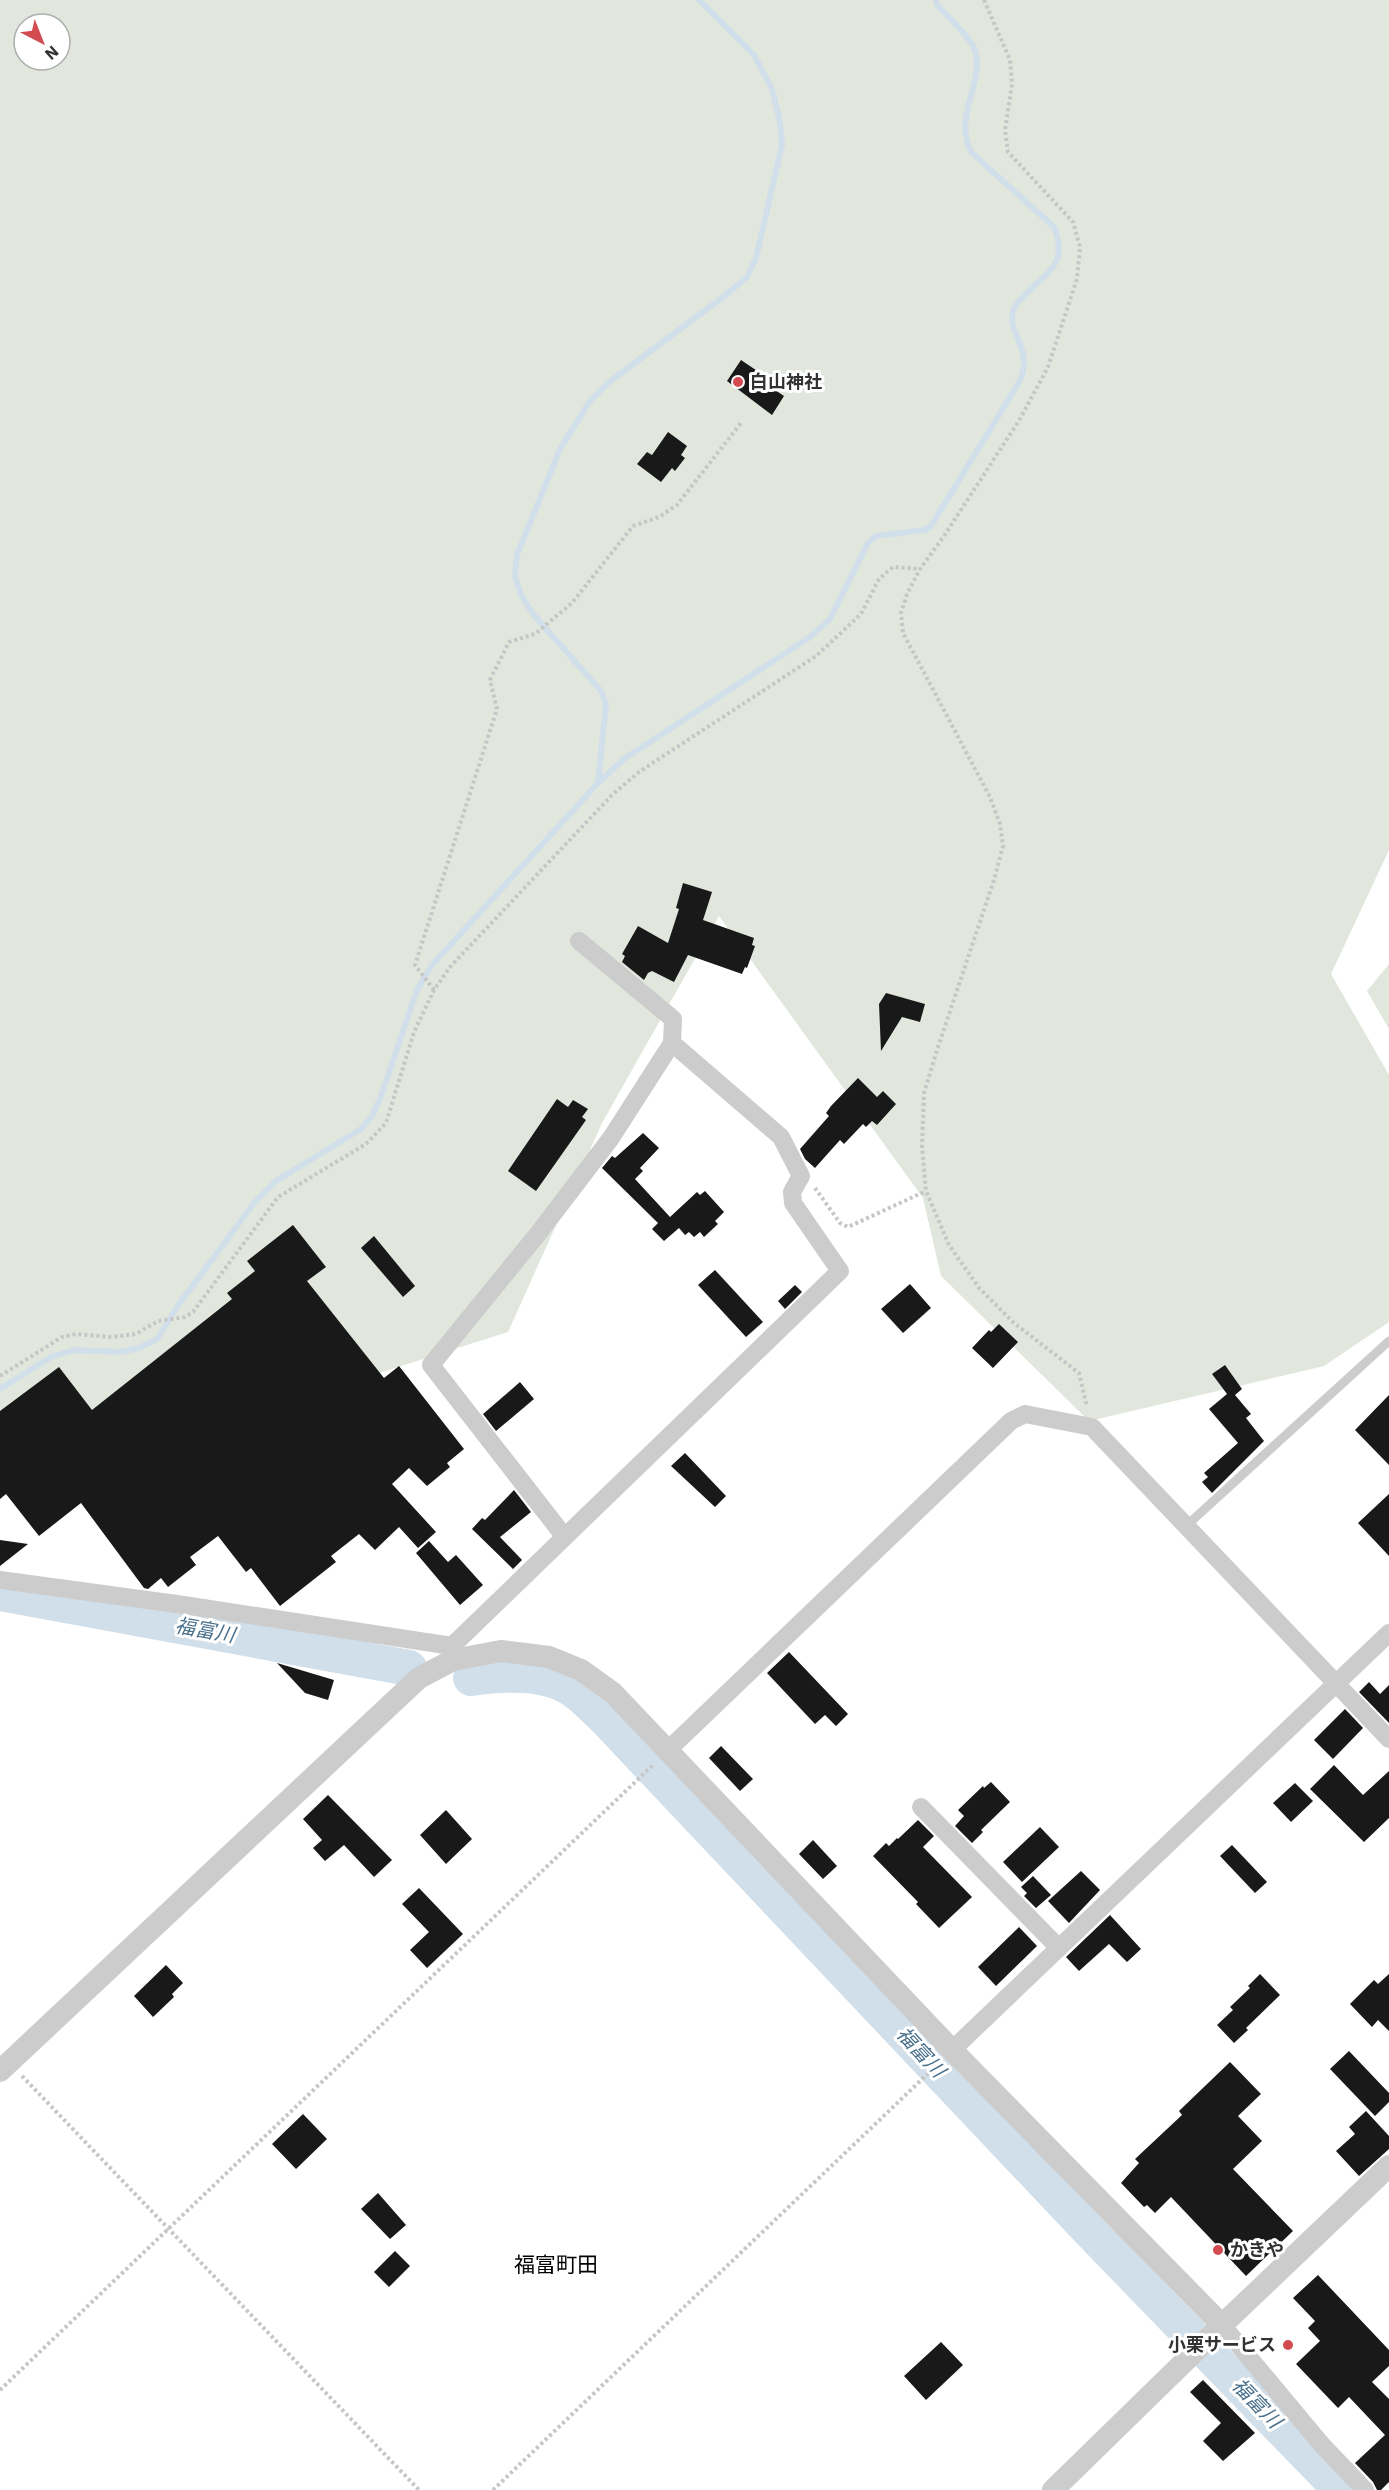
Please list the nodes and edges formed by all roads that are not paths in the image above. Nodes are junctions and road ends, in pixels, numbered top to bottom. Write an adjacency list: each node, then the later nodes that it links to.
1 (579, 941): 2 (street)
2 (672, 1043): 5 (street); 5 (street)
3 (1389, 1341): 4 (lane)
4 (1186, 1526): 9 (street); 11 (street)
5 (564, 1536): 8 (street)
6 (0, 1580): 8 (street)
7 (1389, 1633): 9 (street)
8 (453, 1653): 11 (street); 15 (street)
9 (1336, 1683): 10 (street); 13 (street)
10 (1389, 1739)
11 (662, 1756): 14 (street)
12 (921, 1807): 13 (street)
13 (1059, 1948): 14 (street)
14 (948, 2054): 17 (street)
15 (3, 2063)
16 (1389, 2166): 17 (street)
17 (1208, 2339): 18 (street); 19 (street)
18 (1053, 2490)
19 (1365, 2490)

